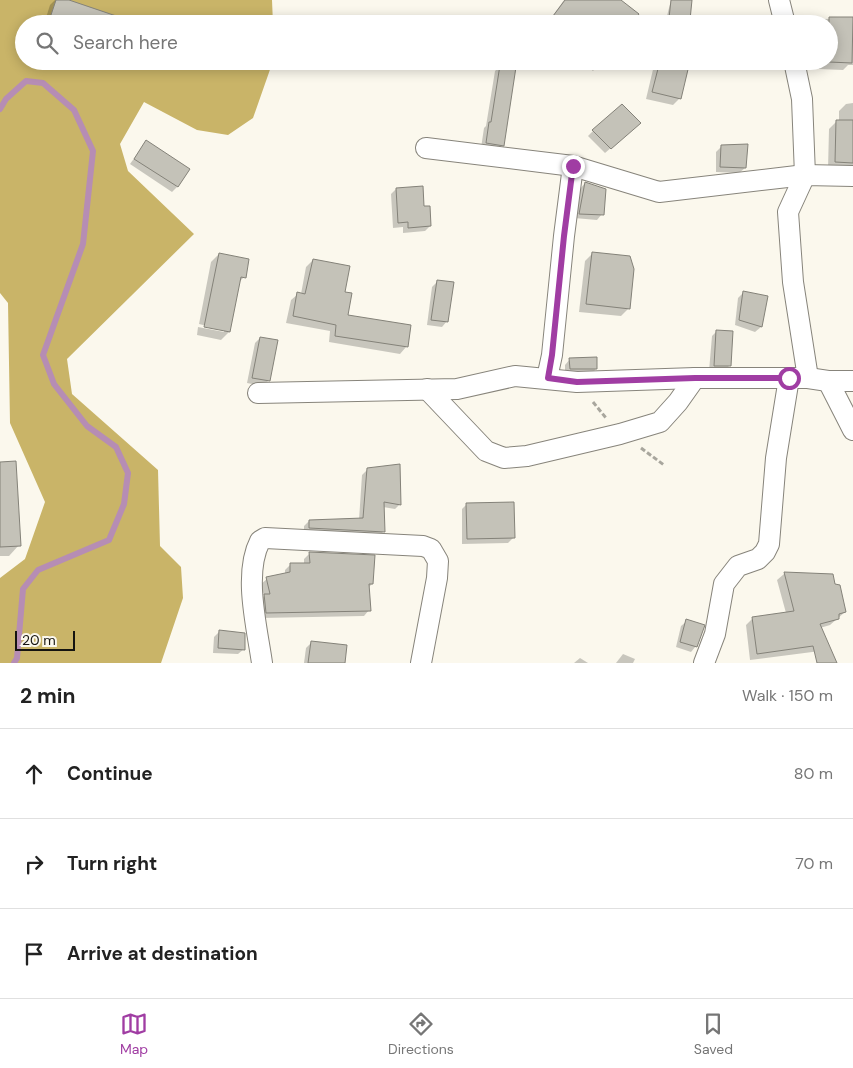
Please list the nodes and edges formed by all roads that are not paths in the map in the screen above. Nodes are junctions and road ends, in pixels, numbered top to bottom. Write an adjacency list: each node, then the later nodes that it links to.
1 (779, 0): 2 (street)
2 (783, 15)
3 (796, 70): 6 (street)
4 (426, 148): 5 (street)
5 (573, 166): 6 (street); 8 (street)
6 (805, 175): 7 (street); 10 (street)
7 (853, 176)
8 (548, 378): 9 (street); 12 (street)
9 (695, 378): 10 (street); 12 (street)
10 (808, 379): 11 (street); 14 (street); 17 (street)
11 (853, 381)
12 (427, 389): 13 (street)
13 (258, 393)
14 (853, 430)
15 (262, 663): 16 (street)
16 (421, 663)
17 (704, 663)

